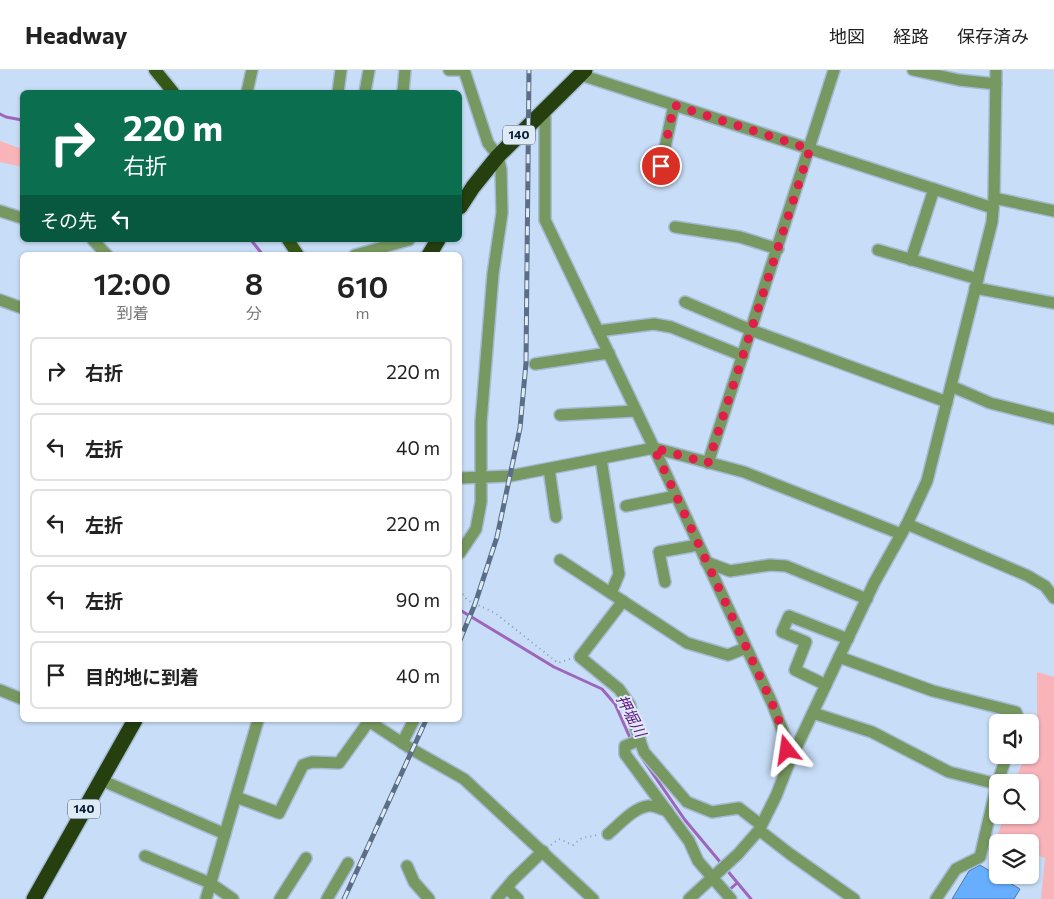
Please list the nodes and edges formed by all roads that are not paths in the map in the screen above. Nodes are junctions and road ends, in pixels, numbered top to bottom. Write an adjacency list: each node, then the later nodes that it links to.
1 (156, 70): 13 (main road)
2 (252, 70): 14 (street)
3 (341, 70): 15 (street)
4 (370, 70): 16 (street)
5 (405, 70): 17 (street)
6 (448, 70): 7 (street)
7 (464, 70): 21 (street)
8 (834, 70): 20 (street)
9 (913, 70): 12 (street)
10 (996, 70): 12 (street)
11 (583, 73): 18 (street); 19 (highway, 140)
12 (996, 84): 24 (street)
13 (171, 90)
14 (247, 90)
15 (338, 90)
16 (366, 90)
17 (403, 90)
18 (674, 105): 20 (street); 22 (street)
19 (545, 111): 21 (highway, 140); 43 (street)
20 (810, 149): 23 (street); 32 (street)
21 (498, 156): 25 (highway, 140); 56 (street)
22 (661, 166)
23 (934, 189): 24 (street); 36 (street)
24 (994, 203): 27 (street); 37 (street)
25 (462, 204)
26 (0, 211): 28 (street)
27 (1054, 211)
28 (20, 217)
29 (675, 227): 32 (street)
30 (95, 242): 34 (street)
31 (402, 242): 35 (street)
32 (778, 249): 42 (street)
33 (878, 250): 36 (street)
34 (104, 252)
35 (366, 252)
36 (911, 260): 37 (street)
37 (977, 284): 40 (street); 47 (street)
38 (0, 300): 41 (street)
39 (685, 302): 42 (street)
40 (1054, 303)
41 (20, 307)
42 (751, 330): 45 (street); 48 (street)
43 (598, 331): 44 (street); 45 (street)
44 (609, 353): 46 (street); 49 (street)
45 (743, 356): 54 (street)
46 (534, 364)
47 (951, 386): 48 (street); 51 (street)
48 (947, 402): 61 (street)
49 (636, 411): 50 (street); 52 (street)
50 (560, 415)
51 (1054, 419)
52 (654, 448): 53 (street); 54 (street); 58 (street)
53 (601, 459): 55 (street); 68 (street)
54 (708, 463): 62 (street)
55 (549, 469): 56 (street); 60 (street)
56 (480, 477): 57 (street); 64 (street)
57 (462, 478)
58 (676, 496): 59 (street); 63 (street)
59 (626, 506)
60 (556, 517)
61 (907, 524): 62 (street); 69 (street)
62 (901, 534): 70 (street)
63 (698, 545): 66 (street); 67 (street)
64 (462, 549)
65 (560, 560): 68 (street)
66 (706, 562): 70 (street); 73 (street)
67 (665, 582)
68 (611, 593): 71 (street)
69 (1054, 598)
70 (867, 599): 72 (street)
71 (623, 600): 73 (street); 85 (street)
72 (848, 639): 74 (street); 75 (street)
73 (746, 648): 87 (street)
74 (839, 657): 75 (street); 79 (street)
75 (826, 685): 78 (street)
76 (0, 690): 77 (street)
77 (20, 698)
78 (813, 713): 87 (street); 89 (street)
79 (1017, 714)
80 (134, 722): 88 (highway, 140)
81 (257, 722): 90 (street)
82 (367, 722): 90 (street)
83 (370, 722): 86 (street)
84 (413, 722): 86 (street)
85 (639, 740): 91 (street); 93 (street)
86 (402, 743): 96 (street)
87 (789, 763): 93 (street)
88 (101, 780): 94 (street); 104 (highway, 140)
89 (989, 782)
90 (236, 797): 94 (street)
91 (667, 811): 95 (street); 101 (street)
92 (989, 818): 116 (street)
93 (760, 827): 101 (street); 115 (street)
94 (226, 834): 102 (street)
95 (608, 834)
96 (543, 851): 103 (street); 112 (street)
97 (145, 856): 102 (street)
98 (306, 858): 107 (street)
99 (348, 863): 108 (street)
100 (407, 866): 109 (street)
101 (712, 878): 113 (street); 114 (street)
102 (210, 883): 105 (street); 106 (street)
103 (507, 888): 110 (street); 111 (street)
104 (34, 899)
105 (206, 899)
106 (233, 899)
107 (280, 899)
108 (327, 899)
109 (429, 899)
110 (497, 899)
111 (518, 899)
112 (593, 899)
113 (689, 899)
114 (730, 899)
115 (854, 899)
116 (936, 899)

